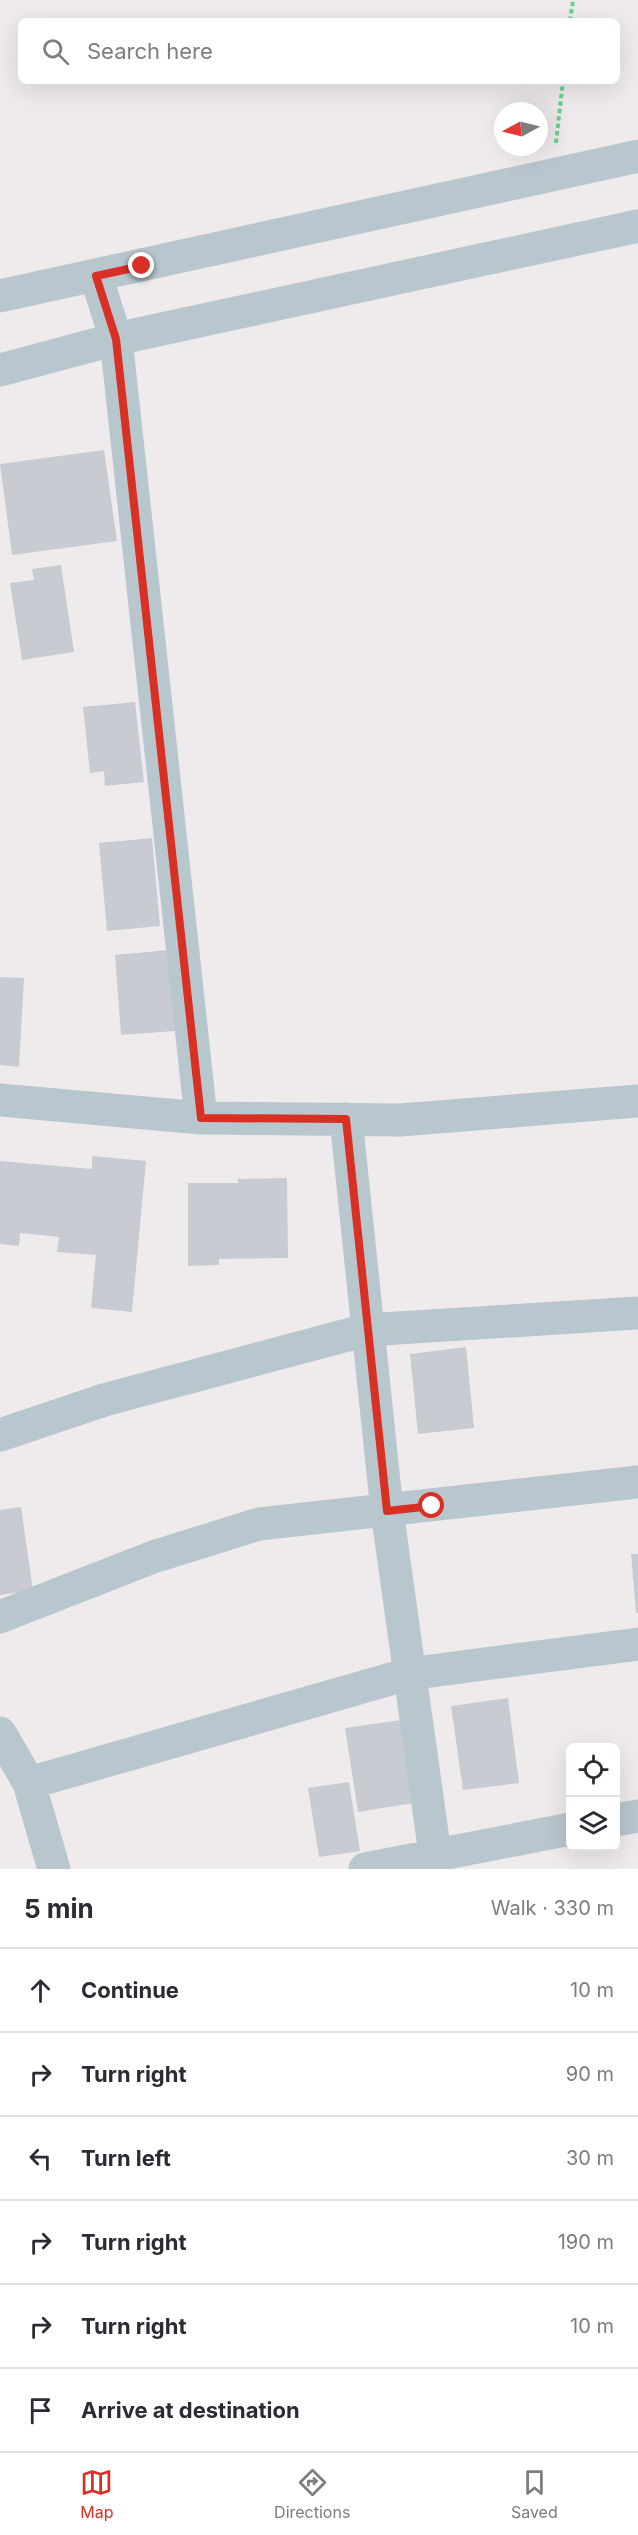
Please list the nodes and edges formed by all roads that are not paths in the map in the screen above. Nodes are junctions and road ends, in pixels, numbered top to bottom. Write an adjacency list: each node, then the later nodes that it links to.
1 (638, 156): 3 (street)
2 (638, 226): 5 (street)
3 (96, 276): 4 (street); 5 (street)
4 (0, 296)
5 (116, 339): 6 (street); 9 (street)
6 (0, 370)
7 (0, 1100): 9 (street)
8 (638, 1101): 10 (street)
9 (201, 1118): 10 (street)
10 (346, 1119): 12 (street)
11 (638, 1313): 12 (street)
12 (366, 1330): 13 (street); 15 (street)
13 (0, 1435)
14 (638, 1482): 15 (street)
15 (387, 1511): 16 (street); 18 (street)
16 (0, 1617)
17 (638, 1644): 18 (street)
18 (408, 1674): 20 (street); 24 (street)
19 (0, 1733): 20 (street)
20 (29, 1783): 25 (street)
21 (638, 1816): 22 (street)
22 (620, 1819)
23 (566, 1830): 24 (street)
24 (435, 1854): 26 (street)
25 (54, 1869)
26 (364, 1869)

